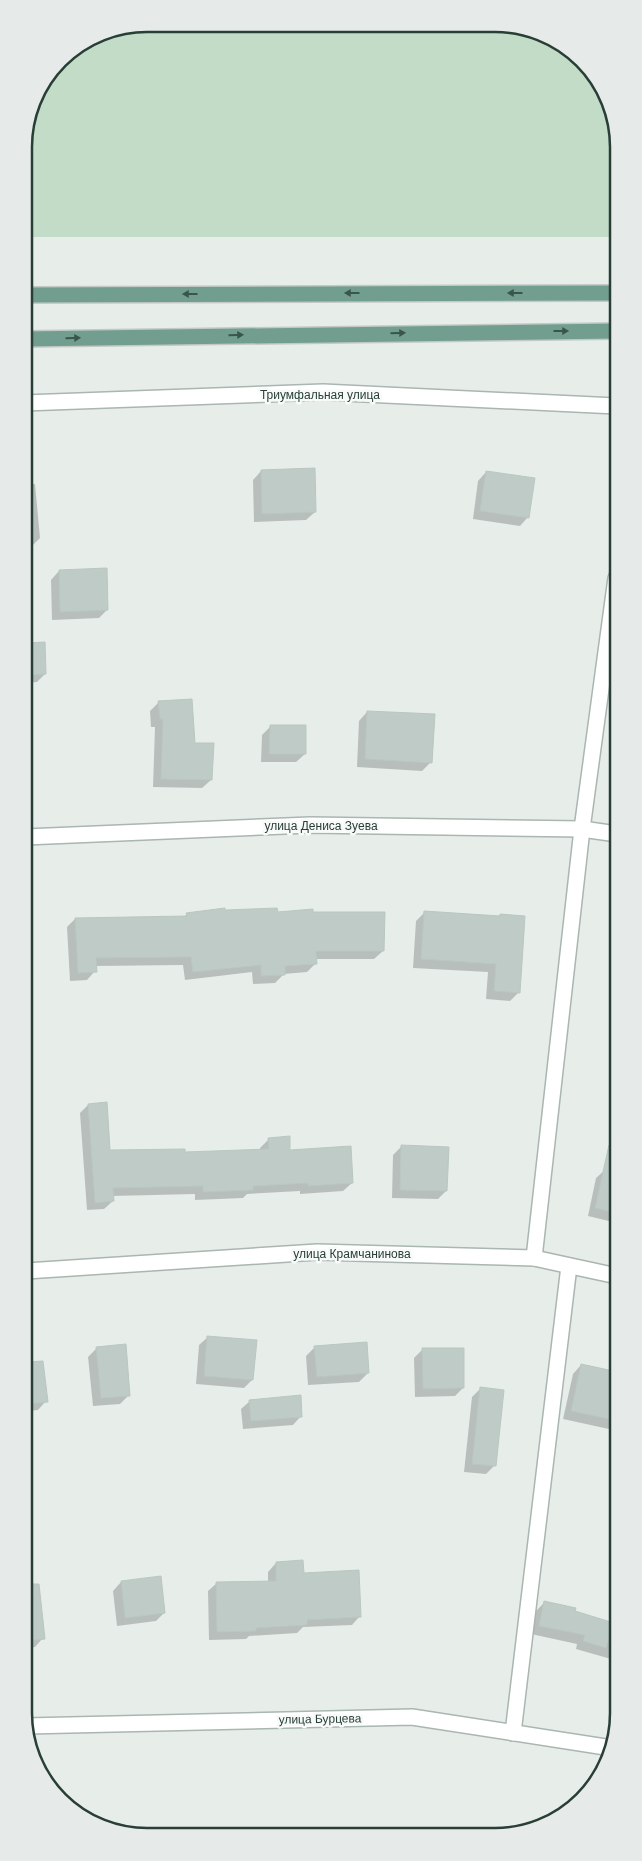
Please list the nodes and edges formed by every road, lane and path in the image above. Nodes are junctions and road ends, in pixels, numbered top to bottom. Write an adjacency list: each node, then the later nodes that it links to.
1 (610, 293): 2 (main road, one-way to 2)
2 (33, 295)
3 (610, 331): 4 (main road, one-way to 3)
4 (33, 338)
5 (33, 403): 6 (street, Триумфальная улица)
6 (610, 406)
7 (610, 625): 8 (street)
8 (582, 829): 9 (street, улица Дениса Зуева); 10 (street, улица Дениса Зуева); 11 (street)
9 (610, 833)
10 (33, 837)
11 (534, 1258): 12 (street, улица Крамчанинова); 13 (street, улица Крамчанинова)
12 (569, 1266): 14 (street, улица Крамчанинова); 16 (street)
13 (32, 1271)
14 (609, 1274)
15 (33, 1726): 16 (street, улица Бурцева)
16 (513, 1733): 17 (street, улица Бурцева)
17 (605, 1747)

